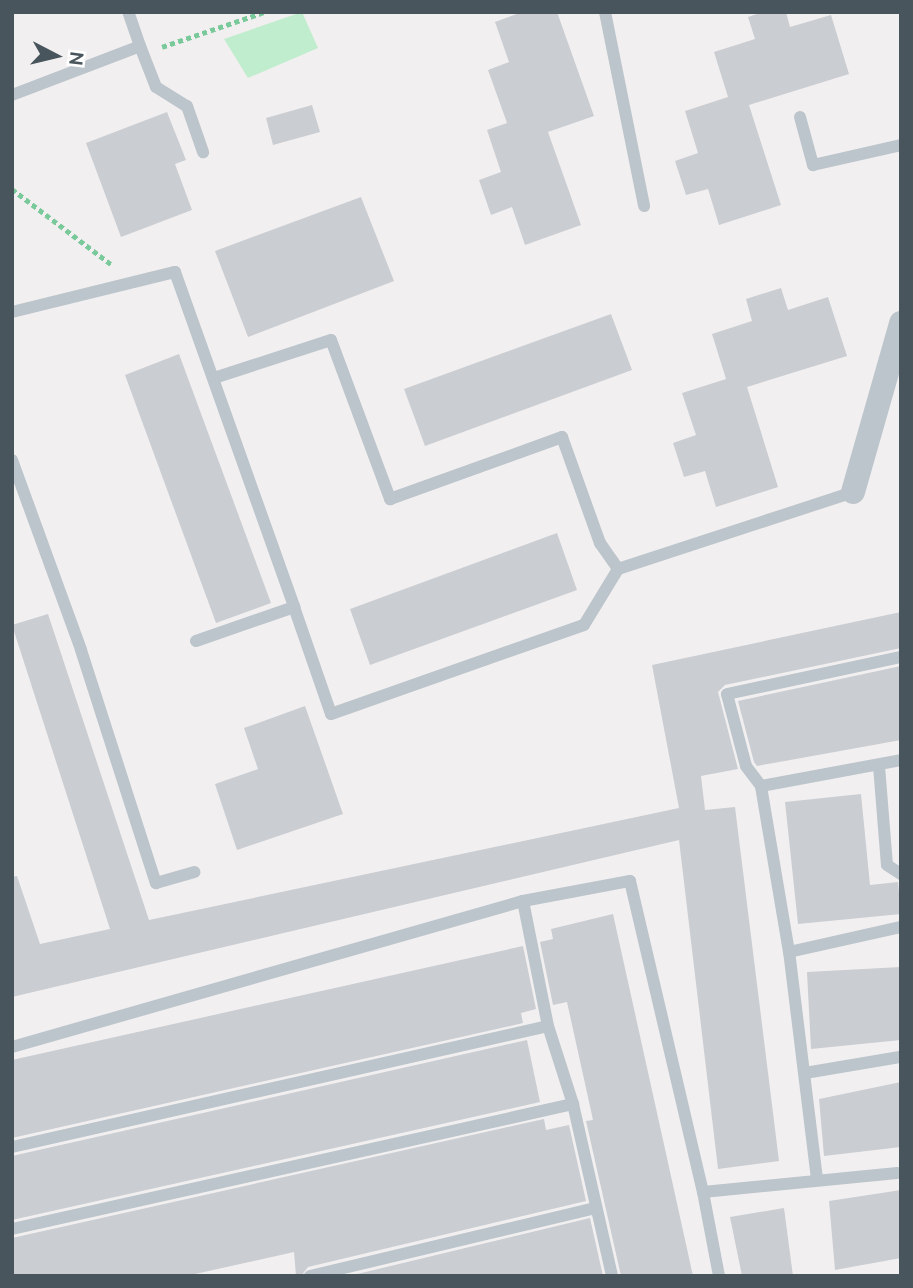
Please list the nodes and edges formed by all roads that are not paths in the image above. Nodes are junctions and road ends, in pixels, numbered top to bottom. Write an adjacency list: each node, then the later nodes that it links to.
1 (128, 12): 3 (lane)
2 (605, 12): 8 (lane)
3 (141, 50): 4 (lane); 7 (lane)
4 (12, 95)
5 (800, 117): 6 (lane)
6 (901, 145)
7 (203, 152)
8 (644, 206)
9 (12, 312): 11 (lane)
10 (901, 323): 13 (street)
11 (214, 378): 14 (lane); 15 (lane)
12 (12, 460): 21 (lane)
13 (853, 492): 14 (lane)
14 (618, 569): 15 (lane)
15 (294, 607): 16 (lane)
16 (196, 641)
17 (901, 657): 20 (lane)
18 (901, 760): 19 (lane)
19 (879, 766): 20 (lane); 22 (lane)
20 (761, 786): 25 (lane)
21 (194, 872)
22 (901, 874)
23 (523, 901): 26 (lane); 27 (lane); 34 (lane)
24 (901, 927): 25 (lane)
25 (789, 952): 29 (lane)
26 (548, 1026): 30 (lane); 31 (lane)
27 (12, 1047)
28 (900, 1057): 29 (lane)
29 (805, 1073): 33 (lane)
30 (573, 1104): 35 (lane); 36 (lane)
31 (12, 1147)
32 (897, 1173): 33 (lane)
33 (817, 1179): 34 (lane)
34 (703, 1192): 39 (lane)
35 (596, 1208): 37 (lane); 38 (lane)
36 (12, 1230)
37 (310, 1276)
38 (612, 1276)
39 (719, 1276)

